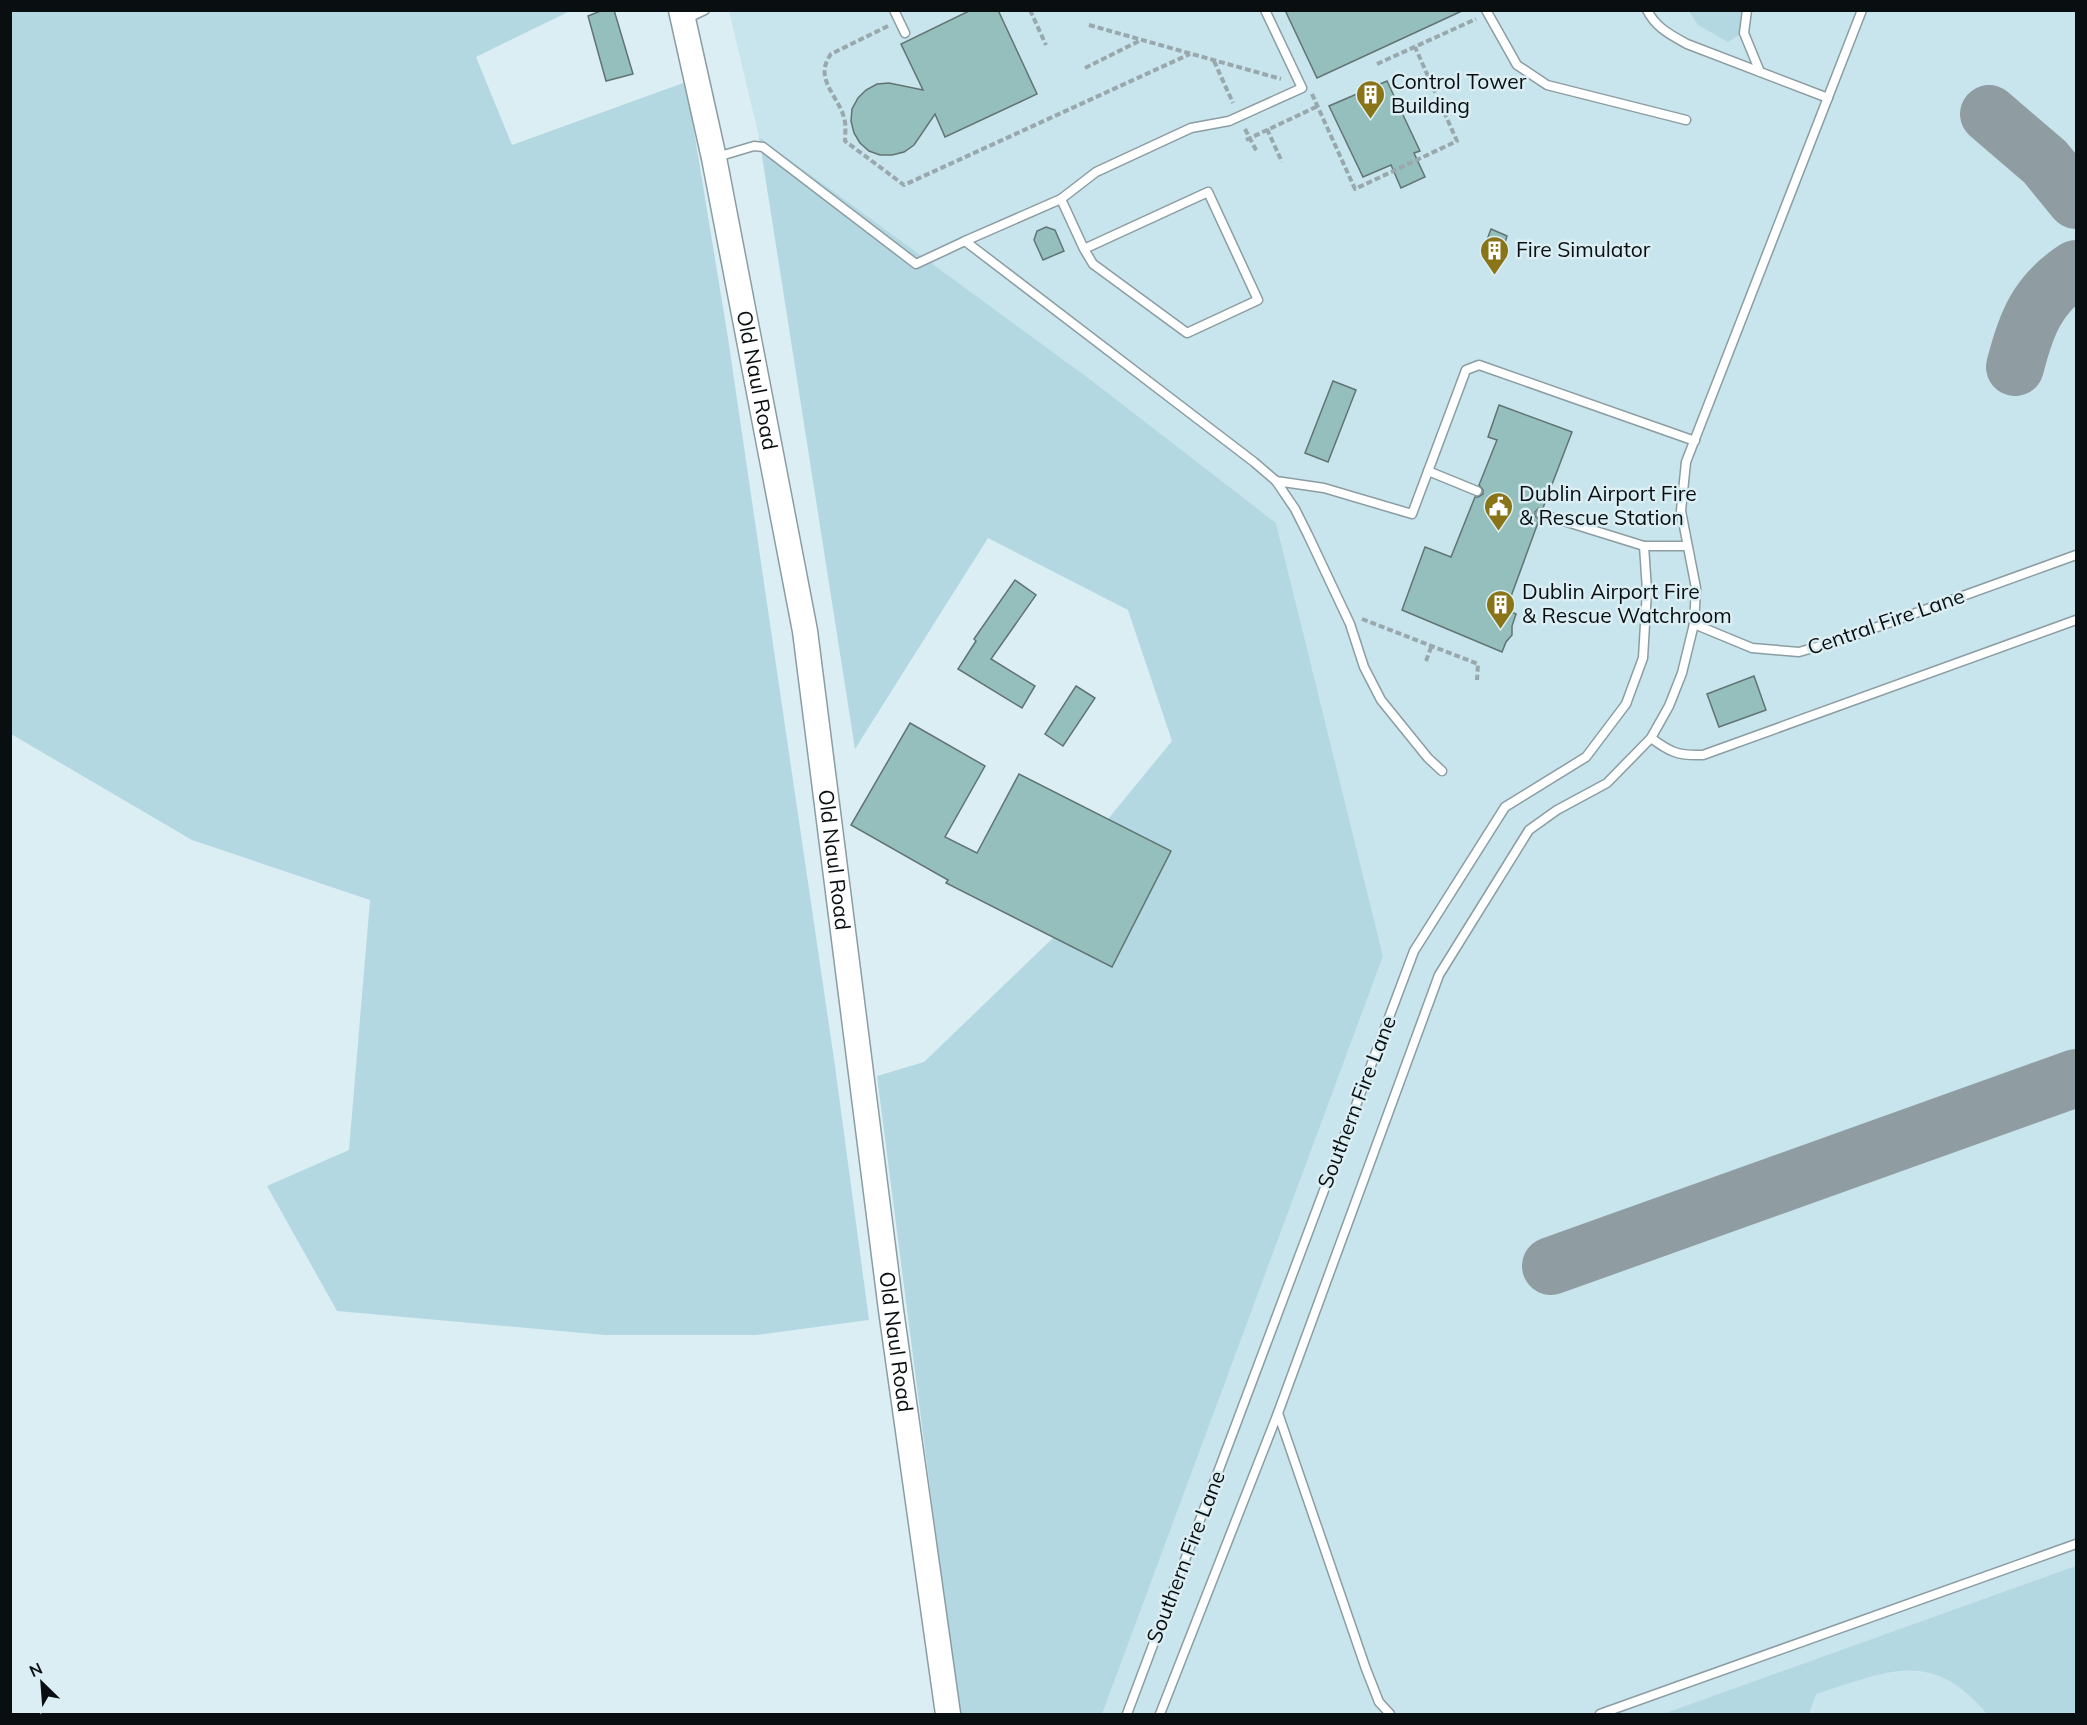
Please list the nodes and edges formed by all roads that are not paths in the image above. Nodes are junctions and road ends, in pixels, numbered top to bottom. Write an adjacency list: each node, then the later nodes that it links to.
1 (894, 10): 8 (lane)
2 (1265, 10): 13 (lane)
3 (1647, 10): 9 (lane)
4 (1747, 10): 9 (lane)
5 (1862, 10): 10 (lane)
6 (1487, 12): 11 (lane)
7 (690, 14): 12 (main road, Old Naul Road)
8 (905, 33)
9 (1760, 72): 10 (lane)
10 (1828, 98): 16 (lane)
11 (1686, 120)
12 (714, 158): 14 (lane); 30 (main road, Old Naul Road)
13 (1061, 199): 14 (lane); 15 (lane)
14 (965, 241): 18 (lane)
15 (1084, 249): 15 (lane)
16 (1695, 441): 17 (lane); 22 (lane)
17 (1428, 471): 18 (lane); 19 (lane)
18 (1276, 481): 27 (lane)
19 (1477, 490)
20 (1541, 514): 21 (lane)
21 (1644, 546): 22 (lane); 31 (lane, Southern Fire Lane)
22 (1687, 546): 25 (lane)
23 (2076, 555): 25 (lane, Central Fire Lane)
24 (2076, 620): 26 (lane)
25 (1694, 624): 26 (lane)
26 (1651, 738): 28 (lane)
27 (1442, 771)
28 (1278, 1413): 32 (lane); 33 (lane)
29 (2076, 1544): 34 (lane)
30 (948, 1714)
31 (1126, 1714)
32 (1160, 1714)
33 (1390, 1714)
34 (1600, 1714)

